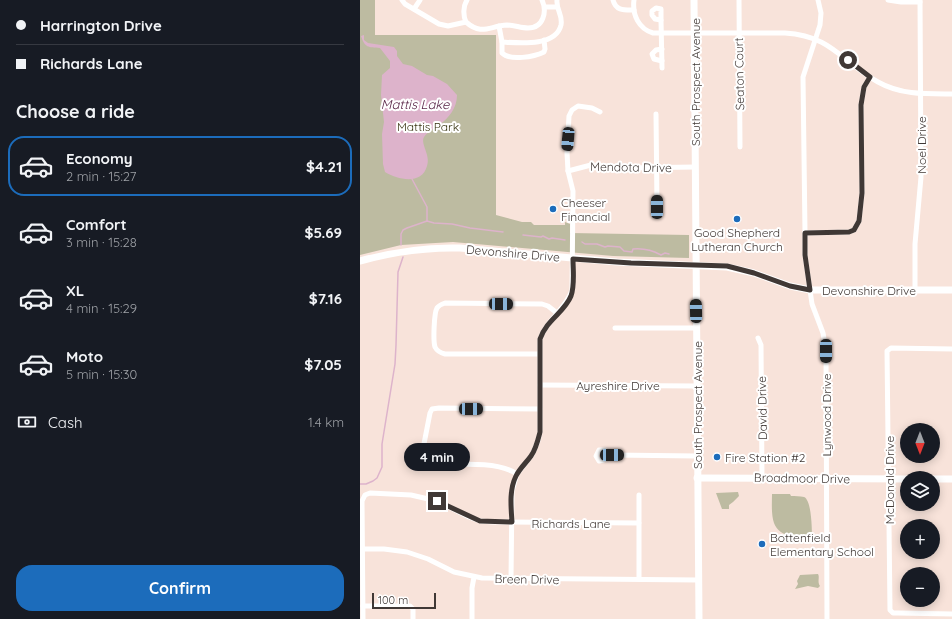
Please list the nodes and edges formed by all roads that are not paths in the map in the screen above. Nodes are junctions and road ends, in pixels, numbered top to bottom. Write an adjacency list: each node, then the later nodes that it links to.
1 (402, 0): 15 (street)
2 (420, 0): 15 (street)
3 (542, 0): 14 (street)
4 (557, 0): 13 (street)
5 (613, 0): 16 (street)
6 (634, 0): 16 (street)
7 (694, 0): 21 (street, South Prospect Avenue)
8 (739, 0): 22 (street, Seaton Court)
9 (818, 0): 23 (street, Lynwood Drive)
10 (888, 0): 12 (street)
11 (465, 1): 18 (street)
12 (920, 1): 30 (street, Noel Drive)
13 (557, 6): 14 (street); 24 (street)
14 (545, 7): 19 (street)
15 (414, 9): 18 (street)
16 (634, 10): 20 (street)
17 (662, 20): 20 (street)
18 (466, 22): 19 (street)
19 (499, 26): 25 (street)
20 (662, 34): 21 (street); 26 (street)
21 (694, 34): 22 (street); 35 (street, South Prospect Avenue)
22 (739, 34): 23 (street); 34 (street, Seaton Court)
23 (816, 39): 29 (street); 41 (street, Lynwood Drive)
24 (544, 40): 25 (street); 25 (street)
25 (502, 42)
26 (662, 49): 27 (street); 27 (street)
27 (662, 60): 28 (street)
28 (662, 68)
29 (870, 77): 30 (street); 41 (street)
30 (920, 94): 31 (street); 46 (street, Noel Drive)
31 (952, 94)
32 (600, 112): 37 (street)
33 (656, 114): 36 (street)
34 (740, 147)
35 (695, 167): 36 (street, Mendota Drive); 44 (street, South Prospect Avenue)
36 (656, 168): 37 (street, Mendota Drive); 40 (street)
37 (568, 171): 39 (street)
38 (600, 204): 39 (street)
39 (573, 206): 42 (street)
40 (657, 207)
41 (805, 233): 45 (street, Lynwood Drive)
42 (573, 259): 43 (street, Devonshire Drive); 44 (street, Devonshire Drive); 48 (street)
43 (360, 261)
44 (696, 265): 45 (street, Devonshire Drive); 50 (street, South Prospect Avenue)
45 (810, 290): 46 (street, Devonshire Drive); 62 (street, Lynwood Drive)
46 (916, 290): 47 (street, Devonshire Drive)
47 (952, 290)
48 (557, 313): 53 (street); 53 (street)
49 (615, 328): 50 (street)
50 (696, 328): 55 (street, South Prospect Avenue)
51 (758, 338): 61 (street, David Drive)
52 (952, 349): 63 (street, McDonald Drive)
53 (539, 354): 54 (street)
54 (540, 385): 55 (street, Ayreshire Drive); 56 (street)
55 (696, 386): 58 (street, South Prospect Avenue)
56 (540, 409): 59 (street); 59 (street)
57 (612, 455): 58 (street)
58 (697, 456): 60 (street, South Prospect Avenue)
59 (517, 474): 68 (street)
60 (697, 478): 61 (street, Broadmoor Drive); 74 (street, South Prospect Avenue)
61 (762, 478): 62 (street, Broadmoor Drive)
62 (827, 478): 63 (street, Broadmoor Drive); 81 (street, Lynwood Drive)
63 (889, 479): 64 (street, Broadmoor Drive); 76 (street, McDonald Drive)
64 (900, 479)
65 (940, 479): 66 (street)
66 (952, 479)
67 (639, 495): 69 (street)
68 (512, 522): 69 (street, Richards Lane); 70 (street, Richards Lane); 72 (street)
69 (639, 523): 73 (street)
70 (361, 549): 71 (street, Breen Drive); 75 (street)
71 (474, 577): 72 (street, Breen Drive); 79 (street)
72 (512, 578): 73 (street, Breen Drive)
73 (639, 579): 74 (street, Breen Drive)
74 (698, 580): 80 (street, South Prospect Avenue)
75 (363, 606): 77 (street); 78 (street)
76 (952, 614)
77 (364, 619)
78 (413, 619)
79 (472, 619)
80 (698, 619)
81 (827, 619)

